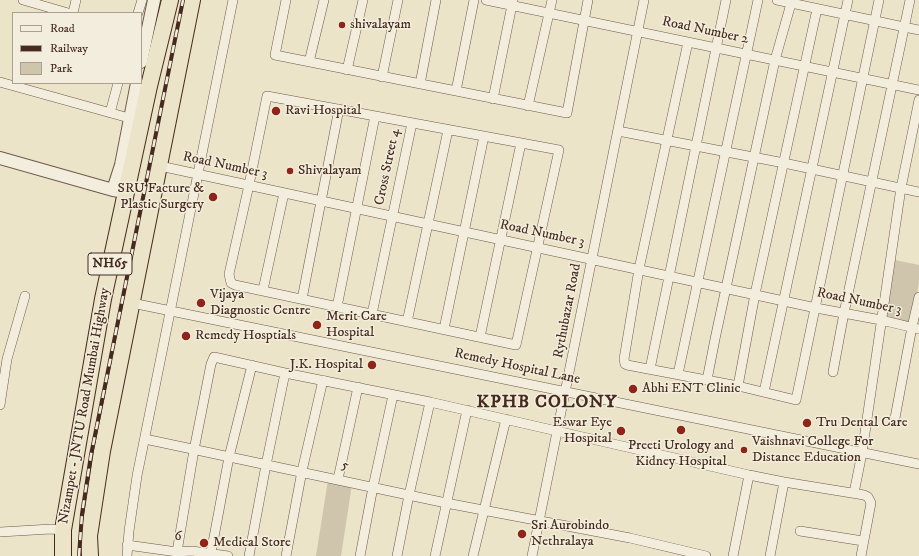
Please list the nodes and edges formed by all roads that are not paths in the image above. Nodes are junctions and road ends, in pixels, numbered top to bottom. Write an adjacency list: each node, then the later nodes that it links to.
1 (23, 0): 27 (street)
2 (76, 0): 28 (street)
3 (142, 0): 29 (street)
4 (154, 0): 37 (street)
5 (170, 0): 81 (highway, Nizampet - JNTU Road Mumbai Highway / NH65)
6 (192, 0): 74 (highway, Nizampet - JNTU Road Mumbai Highway / NH65)
7 (233, 0): 76 (street)
8 (286, 0): 43 (street)
9 (324, 0): 43 (street)
10 (363, 0): 45 (street)
11 (398, 0): 47 (street)
12 (436, 0): 52 (street)
13 (474, 0): 55 (street)
14 (486, 0): 25 (street, Road Number 2)
15 (552, 0): 30 (street)
16 (588, 0): 32 (street)
17 (644, 0): 36 (street, Rythubazar Road)
18 (726, 0): 39 (street)
19 (758, 0): 41 (street)
20 (777, 0): 24 (street)
21 (848, 0): 31 (street)
22 (878, 0): 33 (street)
23 (910, 0): 34 (street)
24 (791, 1): 26 (street); 42 (street)
25 (512, 3): 30 (street, Road Number 2); 56 (street)
26 (817, 9): 31 (street); 44 (street)
27 (65, 12)
28 (73, 12)
29 (138, 12)
30 (549, 13): 32 (street, Road Number 2); 58 (street)
31 (845, 14): 33 (street); 46 (street)
32 (584, 20): 36 (street, Road Number 2); 58 (street)
33 (874, 20): 34 (street); 48 (street)
34 (904, 27): 35 (street); 53 (street)
35 (919, 30)
36 (638, 32): 38 (street, Road Number 2); 65 (street, Rythubazar Road)
37 (144, 35): 40 (street)
38 (688, 42): 39 (street, Road Number 2); 67 (street)
39 (716, 48): 41 (street, Road Number 2); 69 (street)
40 (142, 53)
41 (747, 54): 42 (street, Road Number 2); 70 (street)
42 (775, 60): 44 (street, Road Number 2); 72 (street)
43 (308, 62): 45 (street)
44 (804, 66): 46 (street, Road Number 2); 73 (street)
45 (347, 70): 47 (street)
46 (833, 72): 48 (street, Road Number 2); 75 (street)
47 (382, 77): 52 (street)
48 (862, 78): 53 (street, Road Number 2); 77 (street)
49 (0, 82): 60 (street)
50 (118, 84): 60 (street)
51 (136, 84): 62 (street)
52 (420, 84): 55 (street)
53 (892, 84): 54 (street, Road Number 2); 78 (street)
54 (919, 90)
55 (456, 91): 56 (street)
56 (494, 99): 58 (street)
57 (919, 100): 80 (street)
58 (528, 106)
59 (339, 109): 61 (street); 79 (street); 84 (street)
60 (110, 113): 62 (street)
61 (374, 116): 63 (street); 85 (street)
62 (129, 118): 81 (street)
63 (412, 123): 64 (street); 86 (street, Cross Street 4)
64 (448, 130): 66 (street); 87 (street)
65 (618, 131): 67 (street); 91 (street, Rythubazar Road)
66 (484, 136): 68 (street); 88 (street)
67 (667, 141): 69 (street); 92 (street)
68 (521, 143): 89 (street); 90 (street)
69 (695, 146): 70 (street); 93 (street)
70 (726, 152): 72 (street); 94 (street)
71 (0, 158): 81 (street)
72 (754, 158): 73 (street); 95 (street)
73 (784, 163): 75 (street); 97 (street)
74 (160, 166): 76 (street, Road Number 3); 102 (highway, Nizampet - JNTU Road Mumbai Highway / NH65)
75 (812, 169): 77 (street); 101 (street)
76 (198, 174): 79 (street, Road Number 3); 105 (street)
77 (842, 175): 78 (street); 104 (street)
78 (871, 182): 80 (street); 106 (street)
79 (250, 185): 83 (street, Road Number 3); 96 (street)
80 (902, 188): 82 (street); 108 (street)
81 (120, 191): 129 (highway, Nizampet - JNTU Road Mumbai Highway / NH65)
82 (919, 192)
83 (284, 193): 84 (street, Road Number 3); 96 (street)
84 (321, 201): 85 (street, Road Number 3); 100 (street)
85 (357, 208): 86 (street, Road Number 3); 103 (street)
86 (392, 216): 87 (street, Road Number 3); 107 (street, Cross Street 4)
87 (428, 224): 88 (street, Road Number 3); 109 (street)
88 (464, 231): 89 (street, Road Number 3); 111 (street)
89 (501, 239): 90 (street, Road Number 3); 112 (street)
90 (537, 247): 91 (street, Road Number 3); 112 (street)
91 (592, 259): 92 (street, Road Number 3); 122 (street, Rythubazar Road)
92 (639, 269): 93 (street, Road Number 3); 114 (street)
93 (669, 275): 94 (street, Road Number 3); 114 (street)
94 (698, 282): 95 (street, Road Number 3); 117 (street)
95 (726, 288): 97 (street, Road Number 3); 119 (street)
96 (263, 290): 100 (street)
97 (755, 294): 101 (street, Road Number 3); 120 (street)
98 (24, 296): 126 (street)
99 (919, 297): 110 (street)
100 (302, 299): 103 (street)
101 (785, 300): 104 (street, Road Number 3); 123 (street)
102 (132, 303): 105 (street, Remedy Hospital Lane); 131 (highway, Nizampet - JNTU Road Mumbai Highway / NH65)
103 (338, 306): 107 (street)
104 (816, 308): 106 (street, Road Number 3); 123 (street)
105 (171, 311): 122 (street, Remedy Hospital Lane); 133 (street)
106 (844, 313): 108 (street, Road Number 3); 115 (street)
107 (372, 314): 109 (street)
108 (881, 320): 110 (street, Road Number 3); 137 (street)
109 (407, 322): 111 (street)
110 (915, 328): 128 (street)
111 (444, 329): 112 (street)
112 (480, 337)
113 (252, 365): 116 (street); 134 (street); 138 (street)
114 (650, 369): 117 (street)
115 (834, 372)
116 (286, 373): 118 (street); 140 (street)
117 (678, 374): 119 (street)
118 (323, 380): 121 (street); 141 (street)
119 (707, 380): 120 (street)
120 (738, 386): 123 (street)
121 (358, 388): 124 (street); 143 (street)
122 (566, 391): 132 (street, Rythubazar Road); 137 (street, Remedy Hospital Lane)
123 (764, 392)
124 (393, 395): 125 (street); 145 (street)
125 (430, 402): 127 (street); 147 (street)
126 (0, 405)
127 (467, 410): 130 (street); 148 (street)
128 (895, 418)
129 (83, 419): 131 (highway); 136 (highway, Nizampet - JNTU Road Mumbai Highway / NH65)
130 (506, 419): 132 (street); 149 (street)
131 (107, 429): 135 (highway, Nizampet - JNTU Road Mumbai Highway / NH65)
132 (558, 431): 142 (street); 150 (street, Rythubazar Road)
133 (145, 439): 134 (street, 5); 155 (street)
134 (194, 450): 138 (street, 5); 156 (street)
135 (102, 451): 136 (highway); 160 (highway, Nizampet - JNTU Road Mumbai Highway / NH65)
136 (77, 452): 151 (highway, Nizampet - JNTU Road Mumbai Highway / NH65)
137 (862, 453): 139 (street, Remedy Hospital Lane); 146 (street)
138 (230, 457): 140 (street, 5); 158 (street)
139 (919, 464)
140 (266, 465): 141 (street, 5); 163 (street)
141 (302, 472): 143 (street, 5); 164 (street)
142 (749, 475): 144 (street); 171 (street)
143 (338, 479): 145 (street, 5)
144 (784, 482): 146 (street); 172 (street)
145 (373, 487): 147 (street, 5); 165 (street)
146 (854, 493): 154 (street)
147 (409, 495): 148 (street, 5); 166 (street)
148 (446, 502): 149 (street, 5); 167 (street)
149 (484, 510): 150 (street, 5); 168 (street)
150 (539, 521): 169 (street, Rythubazar Road); 170 (street, 5)
151 (63, 530): 153 (street); 159 (highway, Nizampet - JNTU Road Mumbai Highway / NH65)
152 (800, 531): 154 (street)
153 (0, 532)
154 (863, 541): 173 (street)
155 (127, 544): 156 (street, 6); 161 (street)
156 (177, 552): 157 (street, 6)
157 (192, 553): 158 (street, 6)
158 (211, 553): 162 (street, 6)
159 (63, 556)
160 (90, 556)
161 (127, 556)
162 (228, 556)
163 (249, 556)
164 (286, 556)
165 (360, 556)
166 (397, 556)
167 (434, 556)
168 (473, 556)
169 (532, 556)
170 (704, 556)
171 (733, 556)
172 (770, 556)
173 (861, 556)

